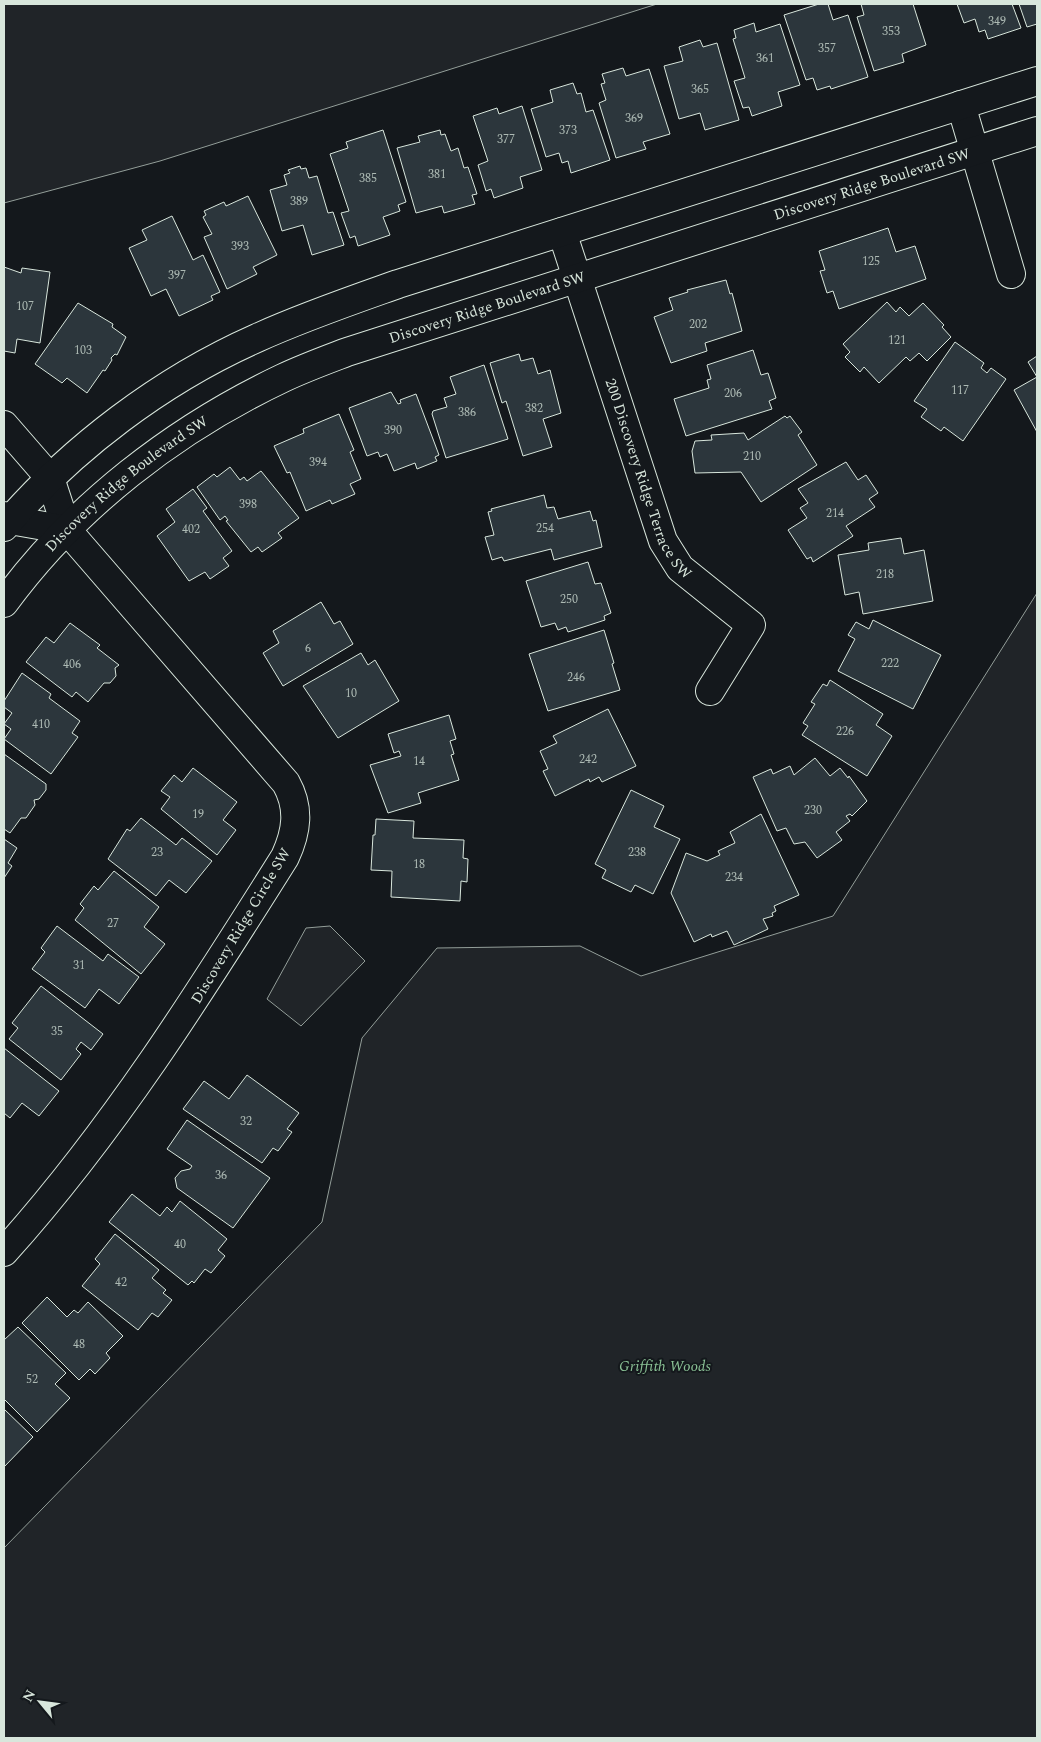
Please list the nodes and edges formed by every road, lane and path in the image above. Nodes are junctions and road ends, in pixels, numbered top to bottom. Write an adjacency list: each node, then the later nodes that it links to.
1 (1037, 81): 2 (street)
2 (961, 105): 4 (street); 5 (street)
3 (1037, 131): 4 (street, Discovery Ridge Boulevard SW)
4 (974, 151): 6 (street); 7 (street, Discovery Ridge Boulevard SW)
5 (562, 232): 7 (street, 200 Discovery Ridge Terrace SW); 9 (street)
6 (1011, 274)
7 (578, 278): 11 (street, Discovery Ridge Boulevard SW); 13 (street, 200 Discovery Ridge Terrace SW)
8 (4, 425): 9 (street)
9 (50, 478): 10 (street); 11 (street)
10 (6, 521): 11 (street)
11 (67, 530): 12 (street, Discovery Ridge Boulevard SW); 14 (street, Discovery Ridge Circle SW)
12 (4, 603)
13 (710, 692)
14 (4, 1252)

